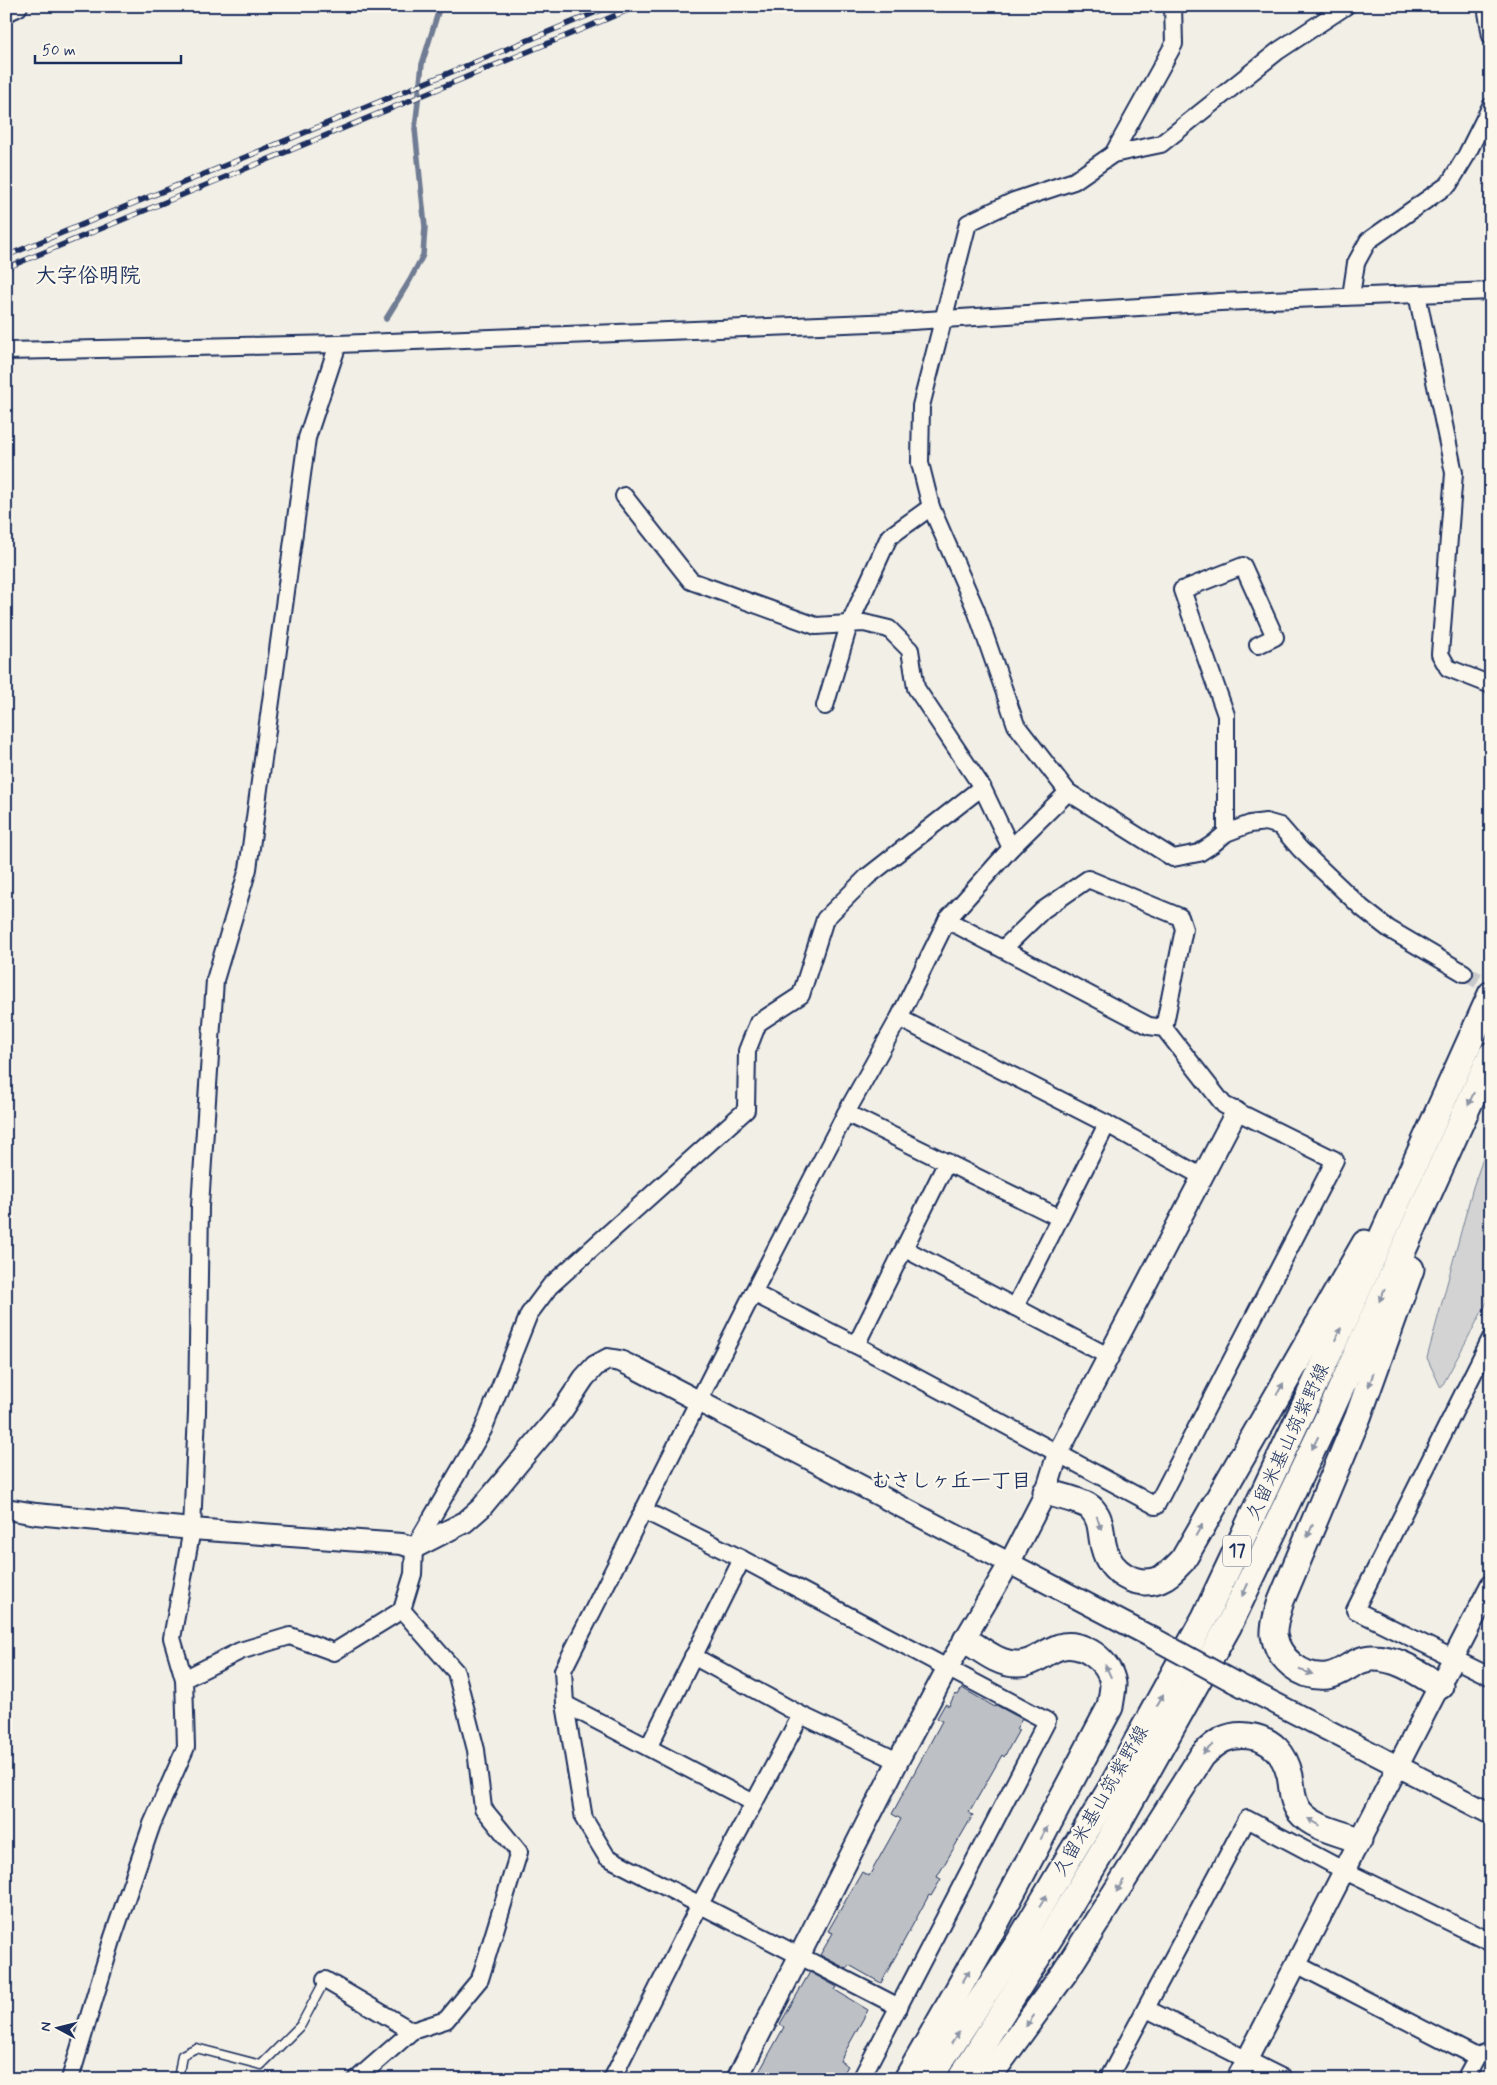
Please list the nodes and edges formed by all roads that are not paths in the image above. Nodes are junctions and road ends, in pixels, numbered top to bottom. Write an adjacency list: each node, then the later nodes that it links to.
1 (17, 6): 5 (street)
2 (1173, 6): 8 (street)
3 (1346, 6): 8 (street)
4 (1486, 6): 6 (street)
5 (6, 11)
6 (1491, 36)
7 (1491, 106): 11 (street)
8 (1113, 154): 12 (street)
9 (1491, 291): 10 (street)
10 (1417, 294): 11 (street); 19 (street)
11 (1351, 296): 12 (street)
12 (941, 320): 13 (street); 16 (street)
13 (338, 344): 14 (street); 51 (street)
14 (6, 351)
15 (624, 496): 17 (street)
16 (931, 507): 17 (street); 22 (street)
17 (849, 625): 20 (street); 21 (street)
18 (1258, 645): 23 (street)
19 (1491, 685)
20 (825, 706)
21 (982, 787): 24 (street); 52 (street)
22 (1068, 792): 23 (street); 24 (street)
23 (1226, 833): 27 (street)
24 (1011, 848): 25 (street)
25 (947, 920): 26 (street); 29 (street)
26 (1003, 948): 30 (street); 30 (street)
27 (1464, 974)
28 (1491, 994): 37 (main road, 久留米基山筑紫野線 / 17)
29 (899, 1018): 33 (street); 34 (street)
30 (1164, 1028): 32 (street)
31 (1491, 1055): 38 (main road, 久留米基山筑紫野線 / 17, one-way to 38)
32 (1236, 1112): 36 (street); 47 (street)
33 (846, 1113): 35 (street); 41 (street)
34 (1107, 1124): 36 (street); 39 (street)
35 (947, 1162): 39 (street); 40 (street)
36 (1201, 1176): 45 (street)
37 (1406, 1183): 48 (main road, one-way to 37); 90 (main road, 久留米基山筑紫野線 / 17, one-way to 37)
38 (1425, 1200): 63 (main road, one-way to 63); 91 (main road, 久留米基山筑紫野線 / 17, one-way to 91)
39 (1060, 1218): 42 (street)
40 (905, 1248): 42 (street); 44 (street)
41 (753, 1293): 44 (street); 46 (street)
42 (1015, 1307): 45 (street)
43 (1491, 1338): 59 (street)
44 (856, 1345): 47 (street)
45 (1108, 1356): 47 (street)
46 (698, 1402): 50 (street); 52 (street); 54 (street)
47 (1058, 1453): 48 (street)
48 (1046, 1492): 54 (street)
49 (6, 1509): 51 (street)
50 (643, 1510): 53 (street); 64 (street)
51 (192, 1529): 52 (street); 62 (street)
52 (414, 1548): 56 (street)
53 (742, 1559): 58 (street); 60 (street)
54 (1010, 1562): 57 (street); 68 (street, bridge)
55 (1491, 1585): 59 (street)
56 (402, 1610): 62 (street); 80 (street)
57 (966, 1640): 60 (street); 89 (main road, one-way to 57)
58 (693, 1656): 65 (street); 66 (street)
59 (1453, 1658): 61 (street); 63 (street)
60 (948, 1669): 67 (street); 78 (street)
61 (1491, 1677)
62 (184, 1679): 83 (street)
63 (1440, 1686): 68 (street)
64 (565, 1704): 66 (street); 73 (street)
65 (801, 1714): 67 (street); 69 (street)
66 (649, 1746): 69 (street)
67 (898, 1761): 75 (street)
68 (1398, 1767): 70 (street); 71 (street)
69 (754, 1803): 73 (street)
70 (1491, 1814)
71 (1359, 1840): 72 (street); 92 (main road, one-way to 92)
72 (1345, 1871): 74 (street); 76 (street); 79 (street)
73 (700, 1904): 75 (street); 86 (street)
74 (1491, 1942)
75 (800, 1956): 78 (street); 87 (street)
76 (1296, 1964): 81 (street); 82 (street)
77 (325, 1980): 80 (street); 84 (lane)
78 (899, 2007): 88 (street)
79 (1147, 2008): 82 (street); 93 (street)
80 (412, 2031): 85 (street)
81 (1484, 2054): 96 (street)
82 (1246, 2060): 94 (street); 95 (street)
83 (70, 2079)
84 (178, 2079)
85 (357, 2079)
86 (612, 2079)
87 (736, 2079)
88 (861, 2079)
89 (907, 2079)
90 (929, 2079)
91 (960, 2079)
92 (987, 2079)
93 (1108, 2079)
94 (1236, 2079)
95 (1285, 2079)
96 (1465, 2079)

